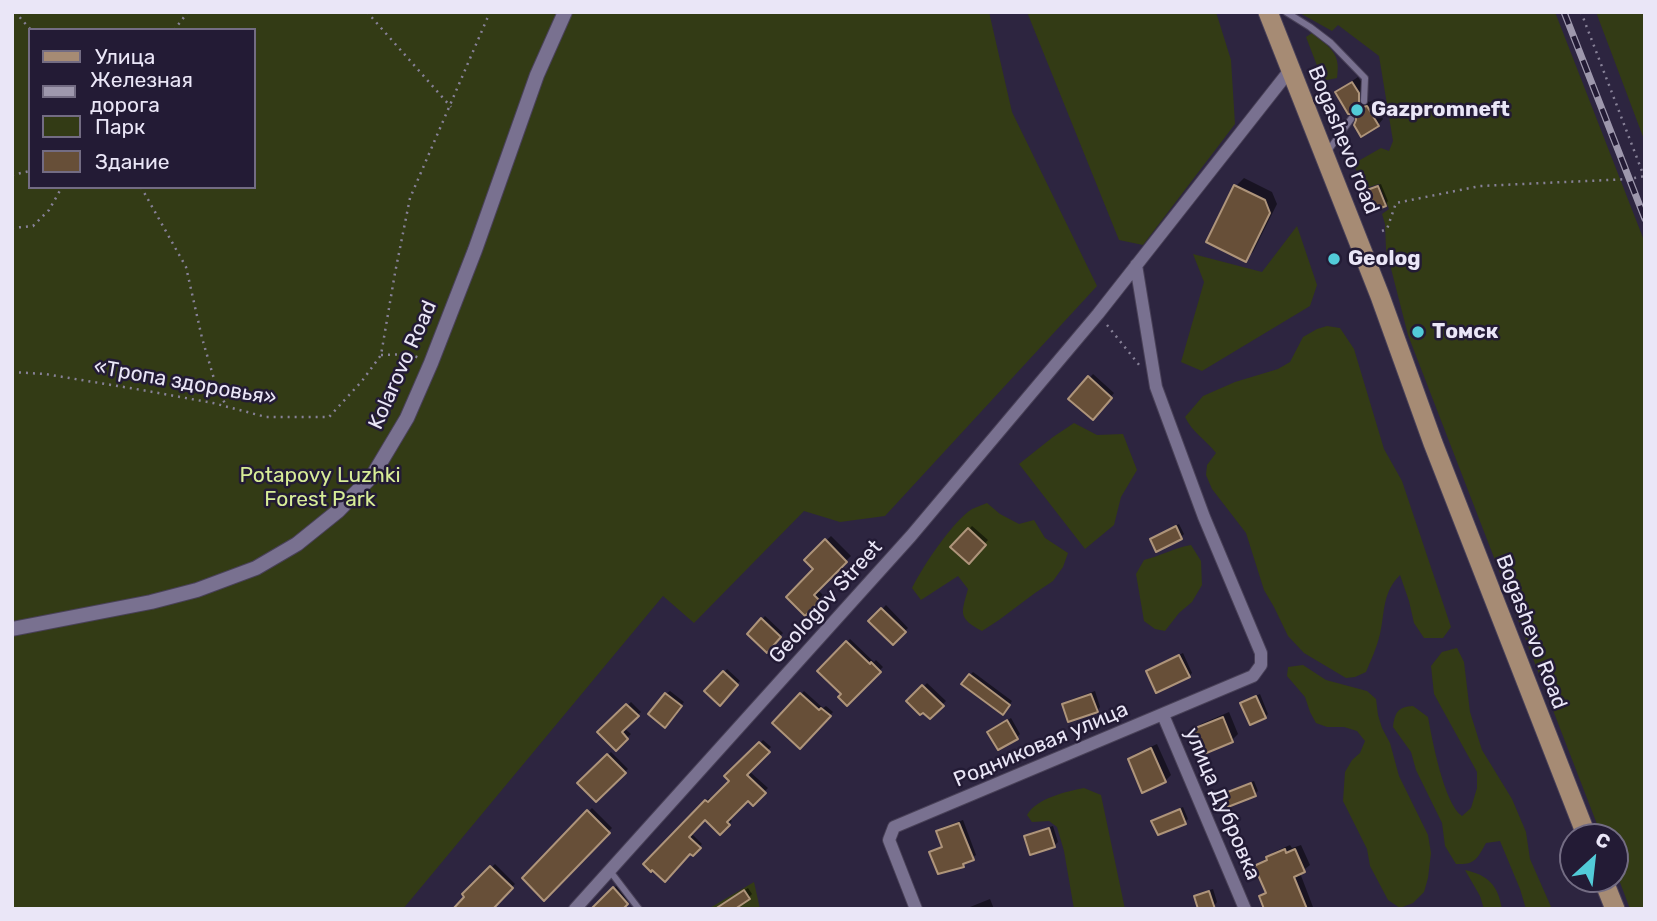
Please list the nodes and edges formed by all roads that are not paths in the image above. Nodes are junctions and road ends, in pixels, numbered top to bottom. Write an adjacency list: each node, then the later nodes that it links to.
1 (565, 12): 9 (street, Kolarovo Road)
2 (1268, 12): 4 (main road, Bogashevo road)
3 (1286, 12): 5 (lane)
4 (1290, 70): 7 (main road, Bogashevo road); 8 (street, Geologov Street)
5 (1364, 101)
6 (1351, 119): 7 (lane)
7 (1325, 156): 11 (main road, Bogashevo road)
8 (1136, 265): 10 (street, Родниковая улица); 12 (street, Geologov Street)
9 (12, 629)
10 (1163, 715): 15 (street, Родниковая улица); 16 (street, улица Дубровка)
11 (1582, 823)
12 (610, 871): 13 (street, Geologov Street); 14 (lane)
13 (575, 909)
14 (639, 909)
15 (916, 909)
16 (1245, 909)

